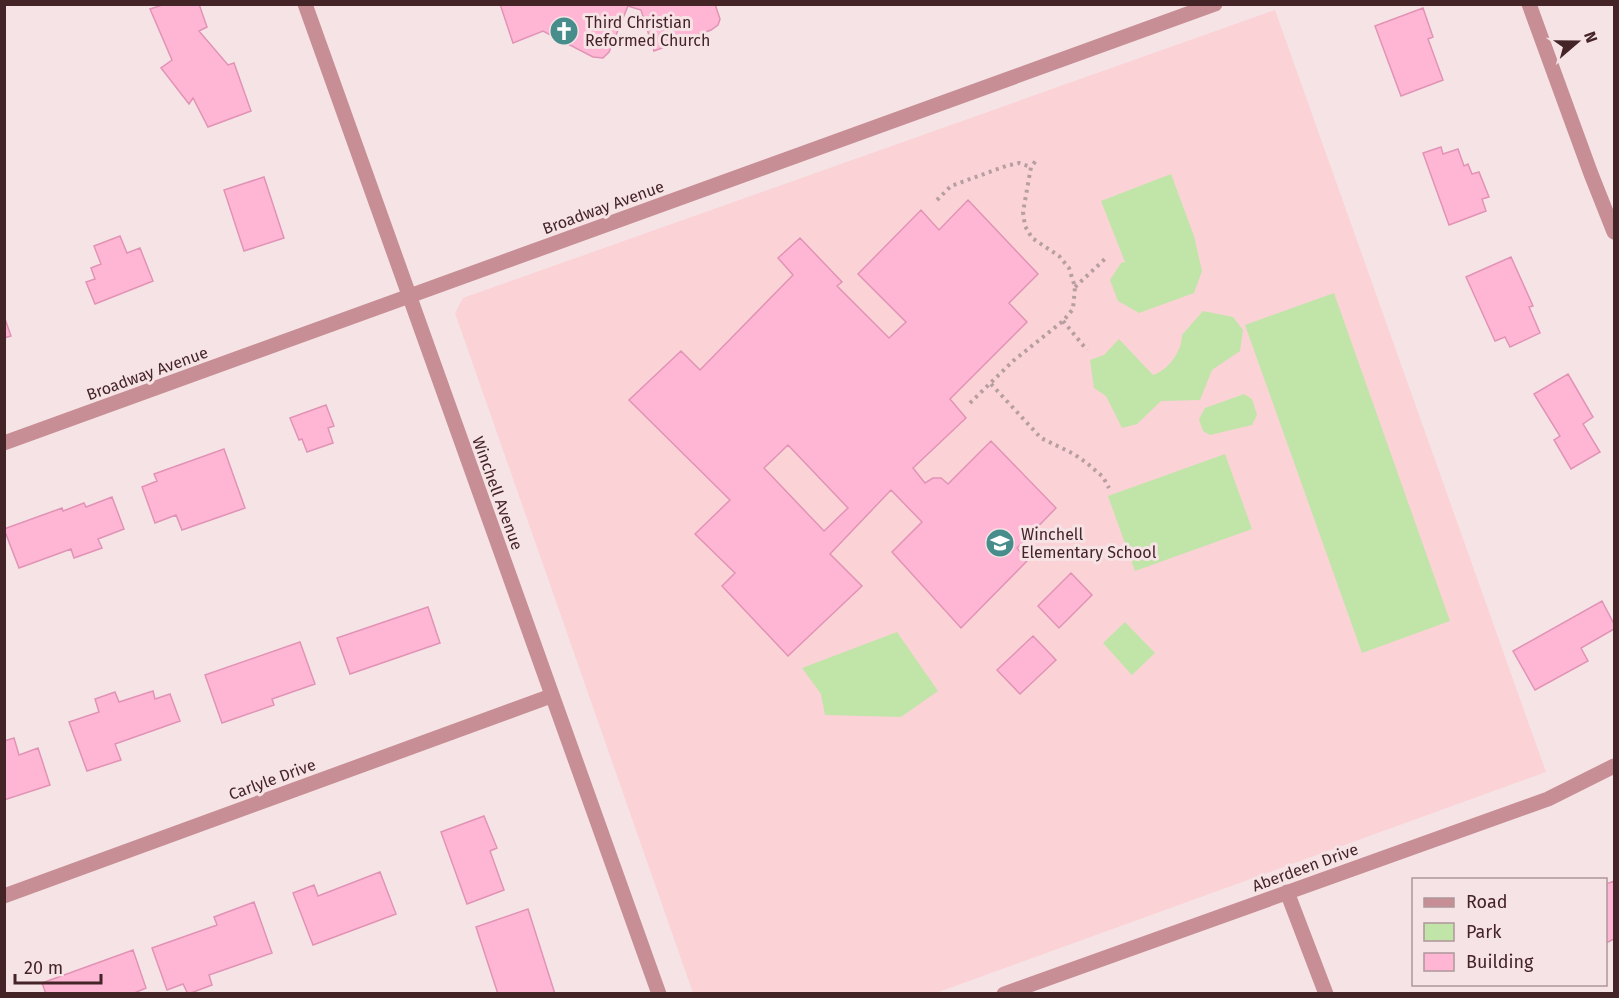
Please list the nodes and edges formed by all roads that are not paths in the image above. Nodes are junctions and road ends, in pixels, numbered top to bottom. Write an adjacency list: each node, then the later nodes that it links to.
1 (305, 4): 5 (street, Winchell Avenue)
2 (1215, 4): 5 (street, Broadway Avenue)
3 (1529, 4): 4 (street)
4 (1614, 232)
5 (408, 297): 6 (street, Broadway Avenue); 7 (street, Winchell Avenue)
6 (4, 443)
7 (551, 696): 10 (street, Carlyle Drive); 11 (street, Winchell Avenue)
8 (1614, 766): 9 (street, Aberdeen Drive)
9 (1287, 892): 12 (street, Aberdeen Drive); 13 (street)
10 (4, 896)
11 (659, 993)
12 (1004, 993)
13 (1326, 993)

